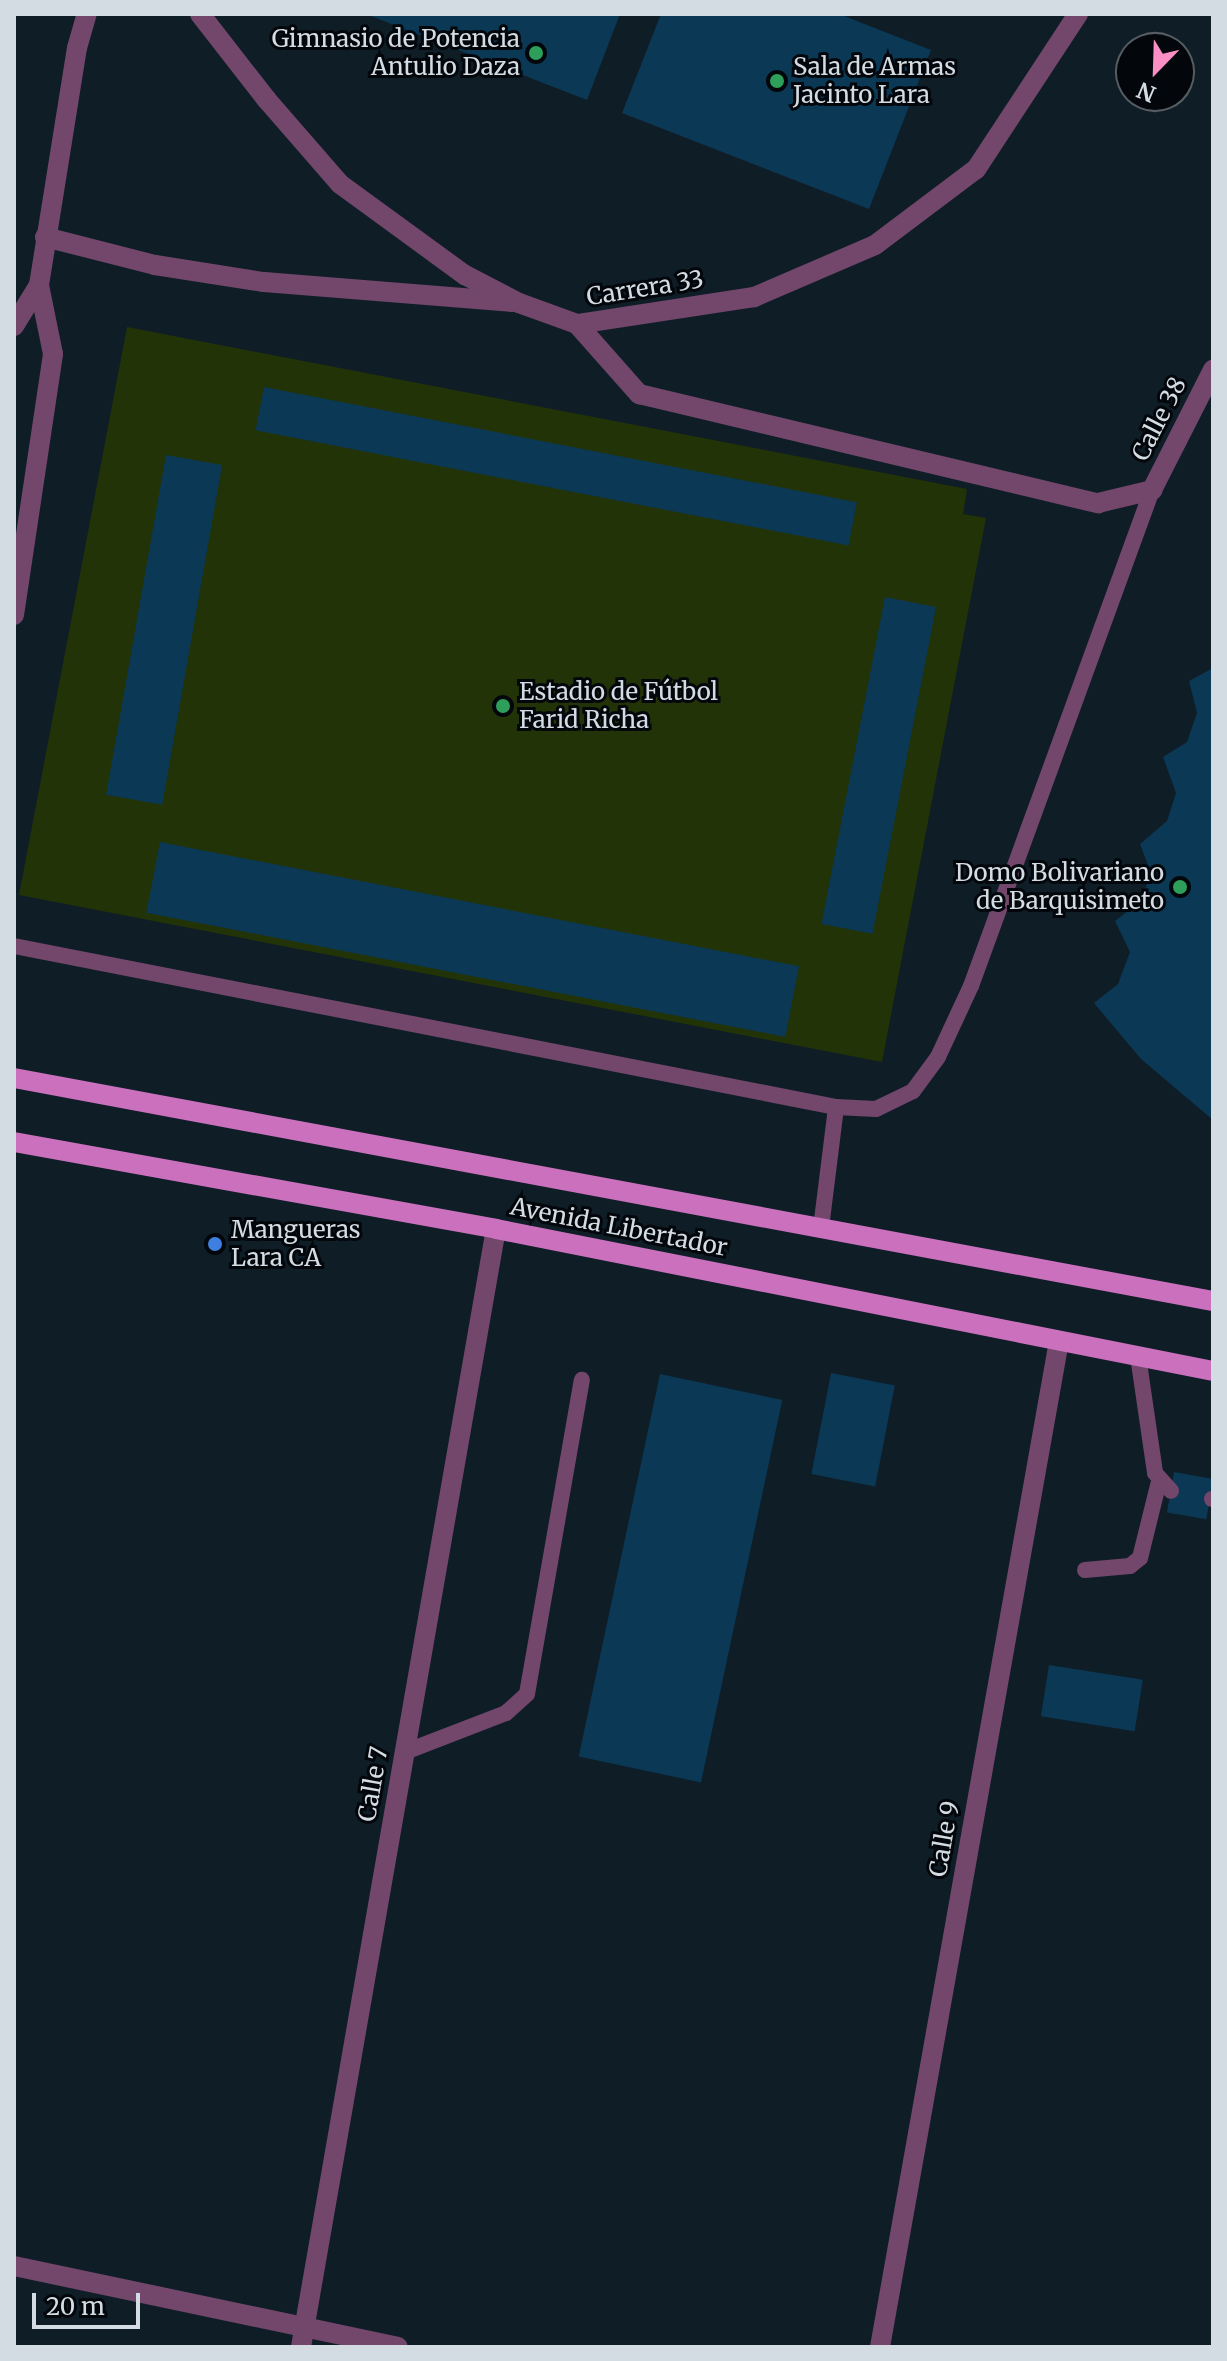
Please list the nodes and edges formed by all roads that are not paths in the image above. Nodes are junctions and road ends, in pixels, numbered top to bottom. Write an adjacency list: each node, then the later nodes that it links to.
1 (87, 14): 4 (street)
2 (200, 14): 6 (street)
3 (1078, 14): 7 (street, Carrera 33)
4 (45, 237): 5 (street); 6 (street)
5 (39, 285): 8 (street); 11 (street)
6 (519, 303): 7 (street)
7 (577, 324): 10 (street, Carrera 33)
8 (14, 326)
9 (1213, 370): 10 (street, Calle 38)
10 (1152, 490): 14 (lane)
11 (14, 615)
12 (14, 946): 14 (lane)
13 (14, 1078): 16 (main road, Avenida Libertador)
14 (836, 1107): 16 (lane)
15 (14, 1142): 17 (main road, Avenida Libertador)
16 (821, 1228): 18 (main road, Avenida Libertador)
17 (496, 1229): 19 (main road, Avenida Libertador); 24 (street, Calle 7)
18 (1213, 1301)
19 (1059, 1341): 20 (main road, Avenida Libertador); 28 (street, Calle 9)
20 (1138, 1356): 21 (main road, Avenida Libertador); 23 (lane)
21 (1213, 1371)
22 (582, 1380): 24 (lane)
23 (1085, 1570)
24 (405, 1752): 26 (street, Calle 7)
25 (14, 2266): 26 (street)
26 (303, 2338): 27 (street)
27 (398, 2347)
28 (880, 2347)

